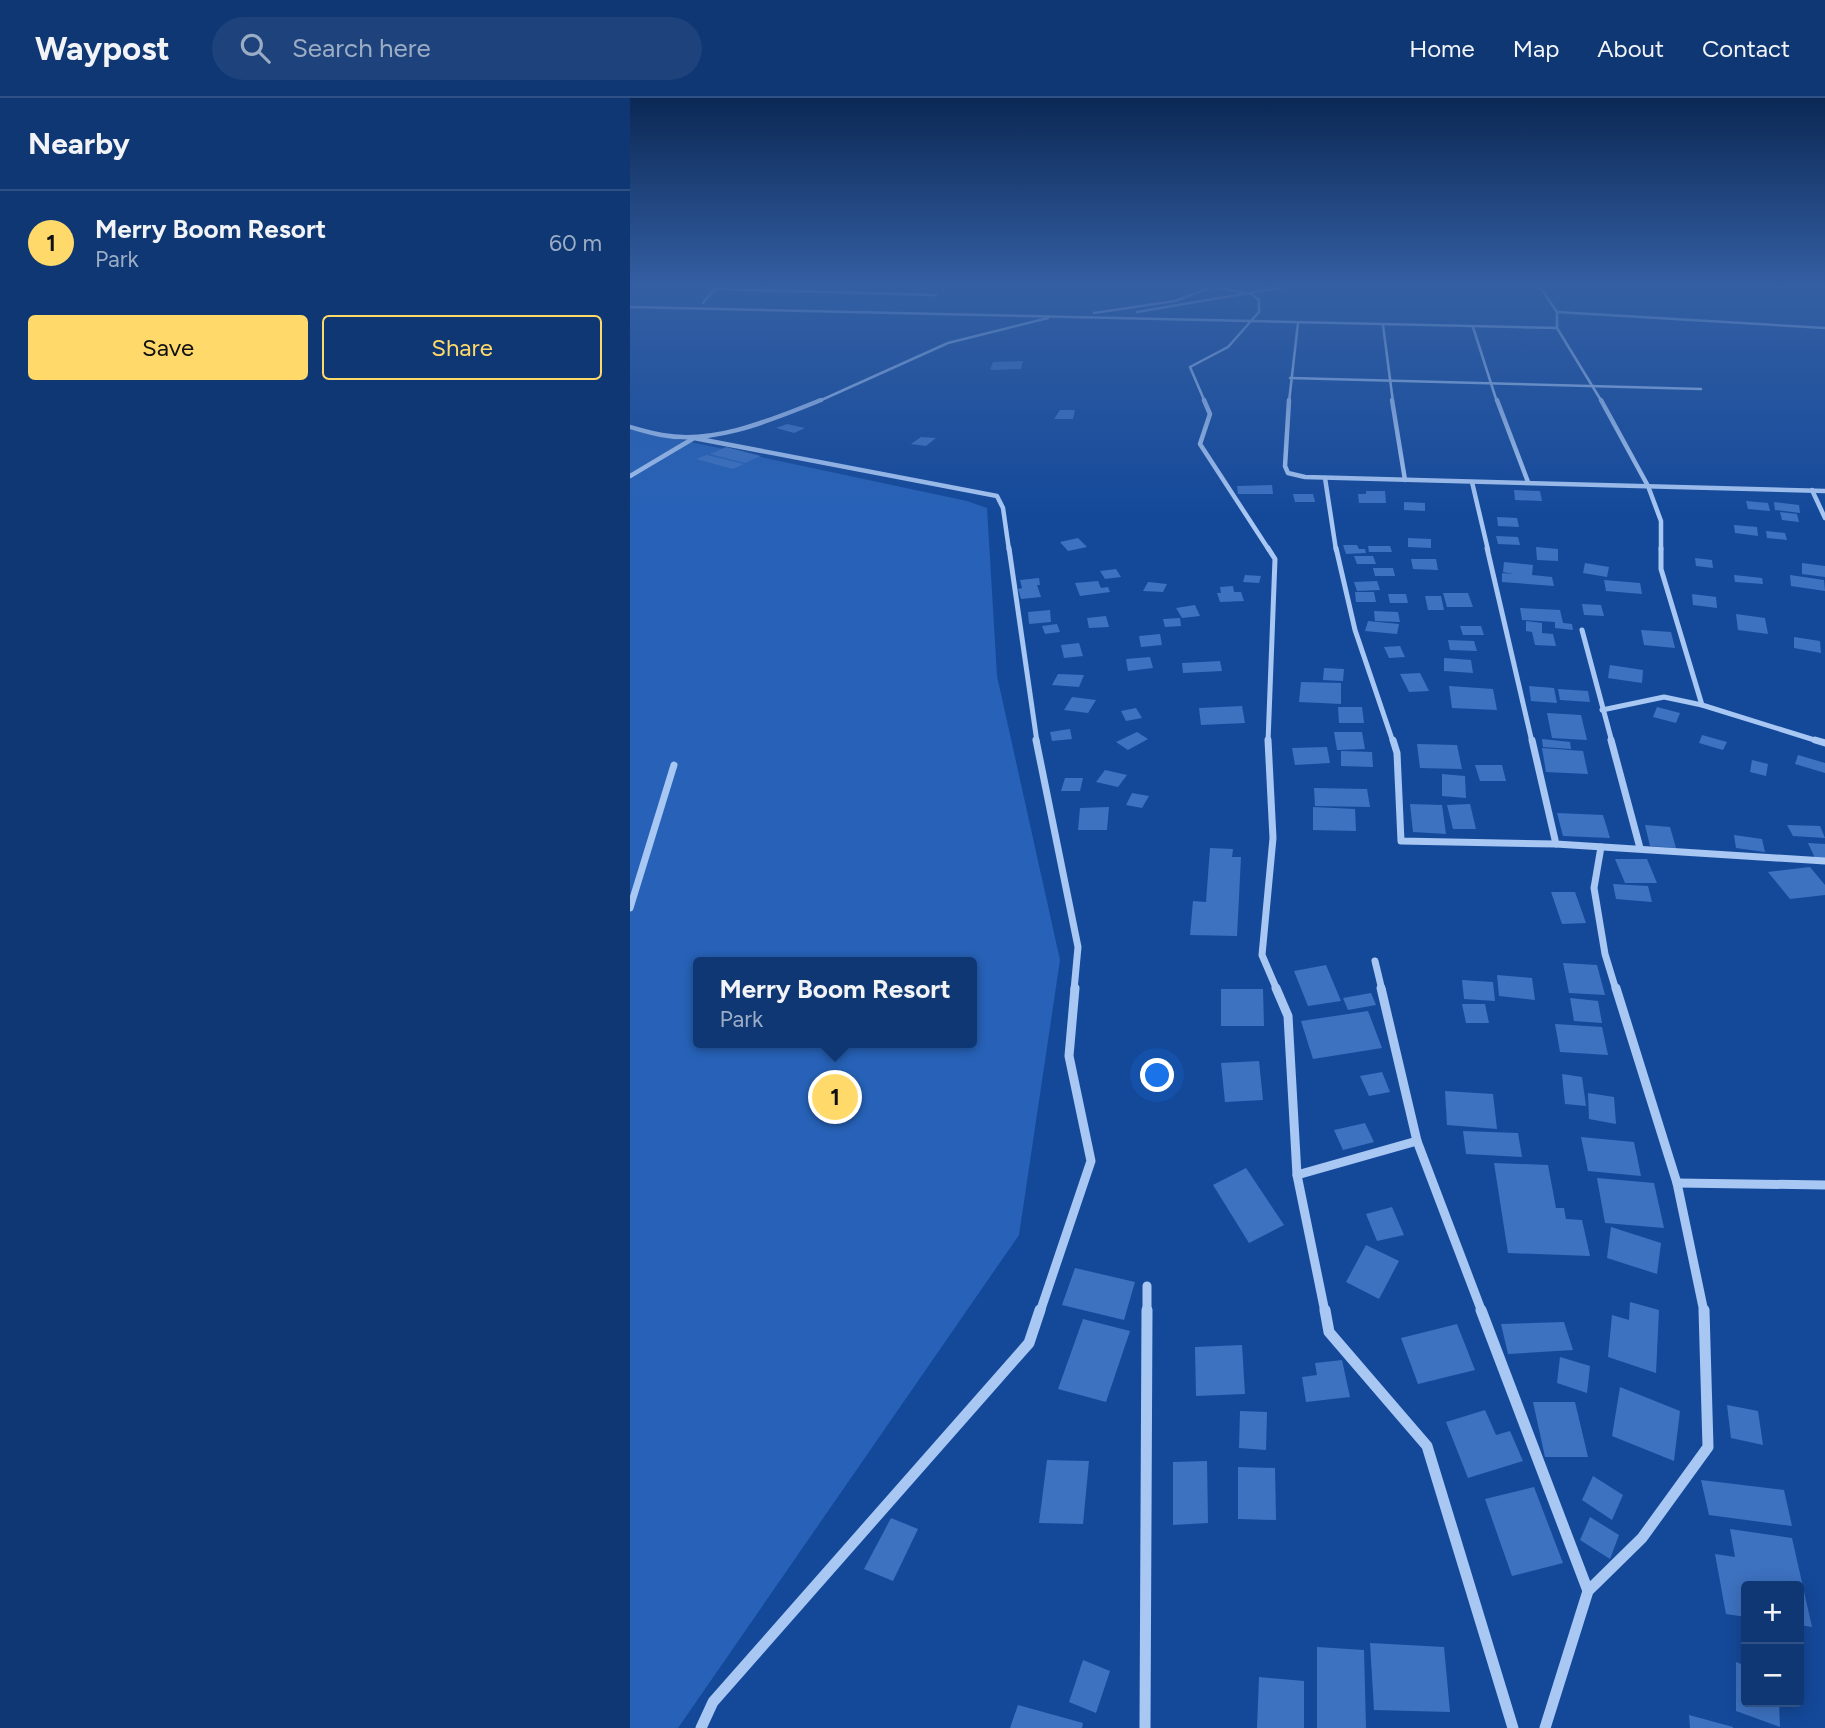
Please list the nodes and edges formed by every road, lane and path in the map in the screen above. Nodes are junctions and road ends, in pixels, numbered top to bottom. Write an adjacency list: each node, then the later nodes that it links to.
1 (903, 363): 13 (street)
2 (1197, 363): 35 (street)
3 (1292, 363): 7 (street)
4 (1387, 363): 8 (street)
5 (1484, 363): 9 (street)
6 (1579, 363): 10 (street)
7 (1290, 378): 8 (street); 15 (street)
8 (1389, 380): 9 (street); 16 (street)
9 (1490, 383): 10 (street); 18 (street)
10 (1593, 386): 11 (street); 19 (street)
11 (1701, 389)
12 (630, 427): 13 (street)
13 (694, 438): 14 (street); 40 (street)
14 (630, 476)
15 (1325, 478): 16 (street); 28 (street)
16 (1405, 480): 17 (street)
17 (1472, 482): 18 (street); 28 (street)
18 (1528, 482): 19 (street)
19 (1648, 486): 20 (street); 24 (street)
20 (1812, 490): 21 (street); 22 (street)
21 (1825, 491)
22 (1825, 517)
23 (1582, 630): 25 (street)
24 (1702, 705): 25 (street); 26 (street)
25 (1602, 710): 30 (street)
26 (1825, 743)
27 (674, 765): 32 (street)
28 (1556, 844): 29 (street)
29 (1601, 847): 30 (street); 36 (street)
30 (1640, 848): 31 (street)
31 (1825, 861)
32 (630, 908)
33 (1375, 961): 34 (street)
34 (1417, 1141): 35 (street); 39 (street)
35 (1297, 1175): 42 (street)
36 (1677, 1183): 37 (street); 39 (street)
37 (1825, 1185)
38 (1147, 1286): 41 (street)
39 (1588, 1591): 43 (street)
40 (701, 1728)
41 (1145, 1728)
42 (1513, 1728)
43 (1545, 1728)

